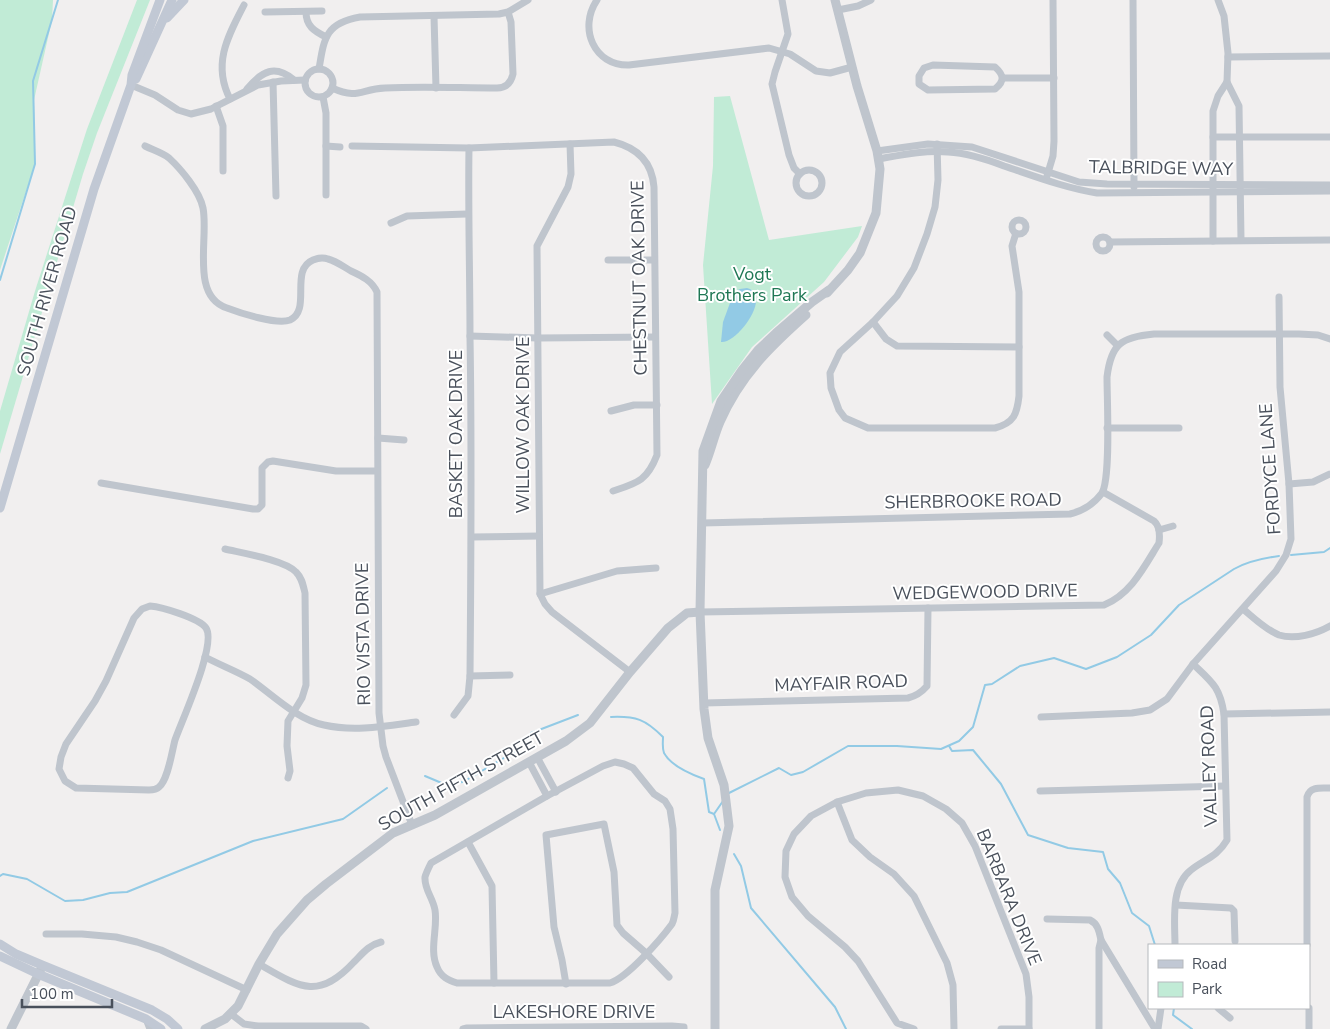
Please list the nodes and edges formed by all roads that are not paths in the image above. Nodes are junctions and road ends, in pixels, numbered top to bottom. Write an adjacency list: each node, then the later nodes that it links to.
1 (160, 0): 22 (main road, SOUTH RIVER ROAD)
2 (164, 0): 22 (main road)
3 (172, 0): 20 (main road, SOUTH RIVER ROAD)
4 (184, 0): 20 (main road)
5 (528, 0): 18 (street)
6 (597, 0): 23 (street)
7 (782, 0): 23 (street)
8 (835, 0): 14 (street)
9 (871, 0): 14 (street)
10 (1053, 0): 29 (street)
11 (1133, 0): 55 (street)
12 (1218, 0): 25 (street)
13 (244, 5): 39 (street)
14 (838, 10): 26 (street)
15 (322, 11): 17 (street)
16 (265, 12): 17 (street)
17 (306, 12): 21 (street)
18 (508, 12): 19 (street); 36 (street)
19 (434, 16): 21 (street); 36 (street)
20 (162, 24): 34 (main road, SOUTH RIVER ROAD)
21 (326, 37): 27 (street)
22 (146, 38): 34 (main road, SOUTH RIVER ROAD)
23 (783, 51): 26 (street); 53 (street)
24 (1330, 56): 25 (street)
25 (1228, 58): 33 (street)
26 (852, 67): 51 (street)
27 (319, 69): 31 (street); 35 (street)
28 (1003, 78): 28 (street); 29 (street)
29 (1054, 78): 54 (street)
30 (294, 80): 31 (street); 32 (street); 37 (street)
31 (305, 80): 38 (street)
32 (273, 82): 37 (street); 63 (street)
33 (1226, 82): 41 (street); 43 (street)
34 (131, 85): 40 (street); 95 (main road, SOUTH RIVER ROAD)
35 (332, 88): 36 (street); 38 (street)
36 (436, 88)
37 (247, 89): 39 (street)
38 (322, 97): 46 (street)
39 (230, 99): 40 (street)
40 (216, 106): 52 (street)
41 (1213, 137): 43 (street); 56 (street)
42 (1330, 137): 43 (street)
43 (1239, 138): 58 (street)
44 (570, 144): 49 (street, CHESTNUT OAK DRIVE); 72 (street, CHESTNUT OAK DRIVE); 79 (street, WILLOW OAK DRIVE)
45 (145, 146): 87 (street, RIO VISTA DRIVE)
46 (326, 146): 48 (street); 62 (street)
47 (352, 146): 49 (street, CHESTNUT OAK DRIVE)
48 (340, 147)
49 (469, 148): 64 (street, BASKET OAK DRIVE)
50 (937, 148): 51 (street, TALBRIDGE WAY); 54 (street, TALBRIDGE WAY); 74 (street)
51 (878, 155): 96 (street)
52 (223, 171)
53 (800, 174)
54 (1047, 176): 55 (street, TALBRIDGE WAY); 60 (street, TALBRIDGE WAY)
55 (1134, 184): 56 (street, TALBRIDGE WAY); 60 (street)
56 (1212, 185): 58 (street, TALBRIDGE WAY); 61 (street)
57 (1330, 185): 58 (street, TALBRIDGE WAY)
58 (1240, 188): 59 (street, TALBRIDGE WAY); 61 (street, TALBRIDGE WAY); 67 (street)
59 (1330, 191)
60 (1134, 192): 61 (street, TALBRIDGE WAY)
61 (1212, 193): 69 (street)
62 (326, 195)
63 (276, 196)
64 (468, 214): 65 (street); 77 (street, BASKET OAK DRIVE)
65 (390, 223)
66 (1016, 233): 82 (street)
67 (1240, 240): 68 (street); 69 (street)
68 (1330, 240)
69 (1213, 241): 70 (street)
70 (1110, 242)
71 (608, 260): 72 (street)
72 (654, 260): 78 (street, CHESTNUT OAK DRIVE)
73 (1279, 297): 75 (street, FORDYCE LANE)
74 (873, 322): 82 (street); 82 (street)
75 (1280, 334): 80 (street); 81 (street); 92 (street, FORDYCE LANE)
76 (1107, 335): 81 (street)
77 (470, 336): 79 (street); 99 (street, BASKET OAK DRIVE)
78 (655, 337): 79 (street); 83 (street, CHESTNUT OAK DRIVE)
79 (538, 338): 100 (street, WILLOW OAK DRIVE)
80 (1330, 338)
81 (1117, 346): 85 (street)
82 (1018, 347)
83 (657, 405): 84 (street); 93 (street, CHESTNUT OAK DRIVE)
84 (612, 411)
85 (1107, 428): 86 (street); 94 (street)
86 (1179, 428)
87 (378, 438): 88 (street); 89 (street, RIO VISTA DRIVE)
88 (404, 440)
89 (377, 470): 91 (street); 122 (street, RIO VISTA DRIVE)
90 (1330, 474): 92 (street)
91 (101, 483)
92 (1289, 484): 107 (street, FORDYCE LANE)
93 (613, 491)
94 (1102, 492): 96 (street, SHERBROOKE ROAD); 98 (street)
95 (0, 508)
96 (702, 523): 108 (street)
97 (1173, 526): 98 (street)
98 (1159, 530): 106 (street, WEDGEWOOD DRIVE)
99 (472, 536): 100 (street); 114 (street, BASKET OAK DRIVE)
100 (539, 536): 105 (street, WILLOW OAK DRIVE)
101 (225, 549): 104 (street)
102 (303, 566): 104 (street)
103 (656, 568): 105 (street)
104 (296, 572): 116 (street)
105 (540, 594): 112 (street)
106 (928, 608): 108 (street, WEDGEWOOD DRIVE); 115 (street, MAYFAIR ROAD)
107 (1243, 609): 109 (street); 111 (street, FORDYCE LANE)
108 (700, 612): 112 (street, SOUTH FIFTH STREET); 115 (street)
109 (1330, 626)
110 (205, 657): 110 (street); 116 (street)
111 (1193, 664): 118 (street, VALLEY ROAD); 120 (street, FORDYCE LANE)
112 (630, 672): 123 (street, SOUTH FIFTH STREET)
113 (510, 675): 114 (street)
114 (470, 676): 119 (street, BASKET OAK DRIVE)
115 (704, 702): 168 (street)
116 (294, 711): 122 (street); 125 (street)
117 (1330, 712): 118 (street)
118 (1224, 714): 126 (street, VALLEY ROAD)
119 (454, 715)
120 (1041, 717)
121 (416, 722): 122 (street)
122 (380, 727): 132 (street, RIO VISTA DRIVE)
123 (537, 758): 124 (street, SOUTH FIFTH STREET); 129 (street)
124 (529, 762): 130 (street); 132 (street, SOUTH FIFTH STREET)
125 (288, 778)
126 (1225, 786): 128 (street); 134 (street, VALLEY ROAD)
127 (1330, 788): 142 (street)
128 (1040, 791)
129 (556, 792): 130 (street); 143 (street)
130 (547, 796): 133 (street)
131 (837, 802): 169 (street, BARBARA DRIVE); 170 (street); 172 (street, BARBARA DRIVE)
132 (412, 825): 145 (street, SOUTH FIFTH STREET)
133 (468, 842): 149 (street); 149 (street)
134 (1176, 905): 138 (street); 141 (street, VALLEY ROAD)
135 (1047, 919): 137 (street)
136 (46, 934): 151 (street)
137 (1101, 940): 173 (street); 174 (street)
138 (1234, 941)
139 (381, 942): 145 (street)
140 (0, 944): 146 (main road)
141 (1175, 944)
142 (1307, 944)
143 (646, 953): 148 (street); 150 (street); 150 (street)
144 (0, 956): 147 (main road)
145 (259, 964): 151 (street, SOUTH FIFTH STREET)
146 (42, 966): 147 (street); 163 (main road)
147 (38, 974): 157 (main road); 160 (street)
148 (669, 977)
149 (494, 983): 150 (street)
150 (566, 984)
151 (247, 990): 155 (street, SOUTH FIFTH STREET)
152 (1161, 1009): 174 (street)
153 (1219, 1009): 156 (street)
154 (1309, 1009): 175 (street)
155 (231, 1014): 158 (street, SOUTH FIFTH STREET); 159 (street)
156 (1230, 1018)
157 (146, 1019): 161 (street); 162 (main road)
158 (217, 1026): 164 (street, SOUTH FIFTH STREET)
159 (258, 1027): 165 (street)
160 (10, 1029)
161 (150, 1029)
162 (161, 1029)
163 (178, 1029)
164 (205, 1029)
165 (366, 1029)
166 (463, 1029): 167 (street, LAKESHORE DRIVE)
167 (684, 1029)
168 (715, 1029)
169 (914, 1029)
170 (954, 1029)
171 (1001, 1029): 172 (street)
172 (1029, 1029)
173 (1098, 1029)
174 (1157, 1029)
175 (1309, 1029)

